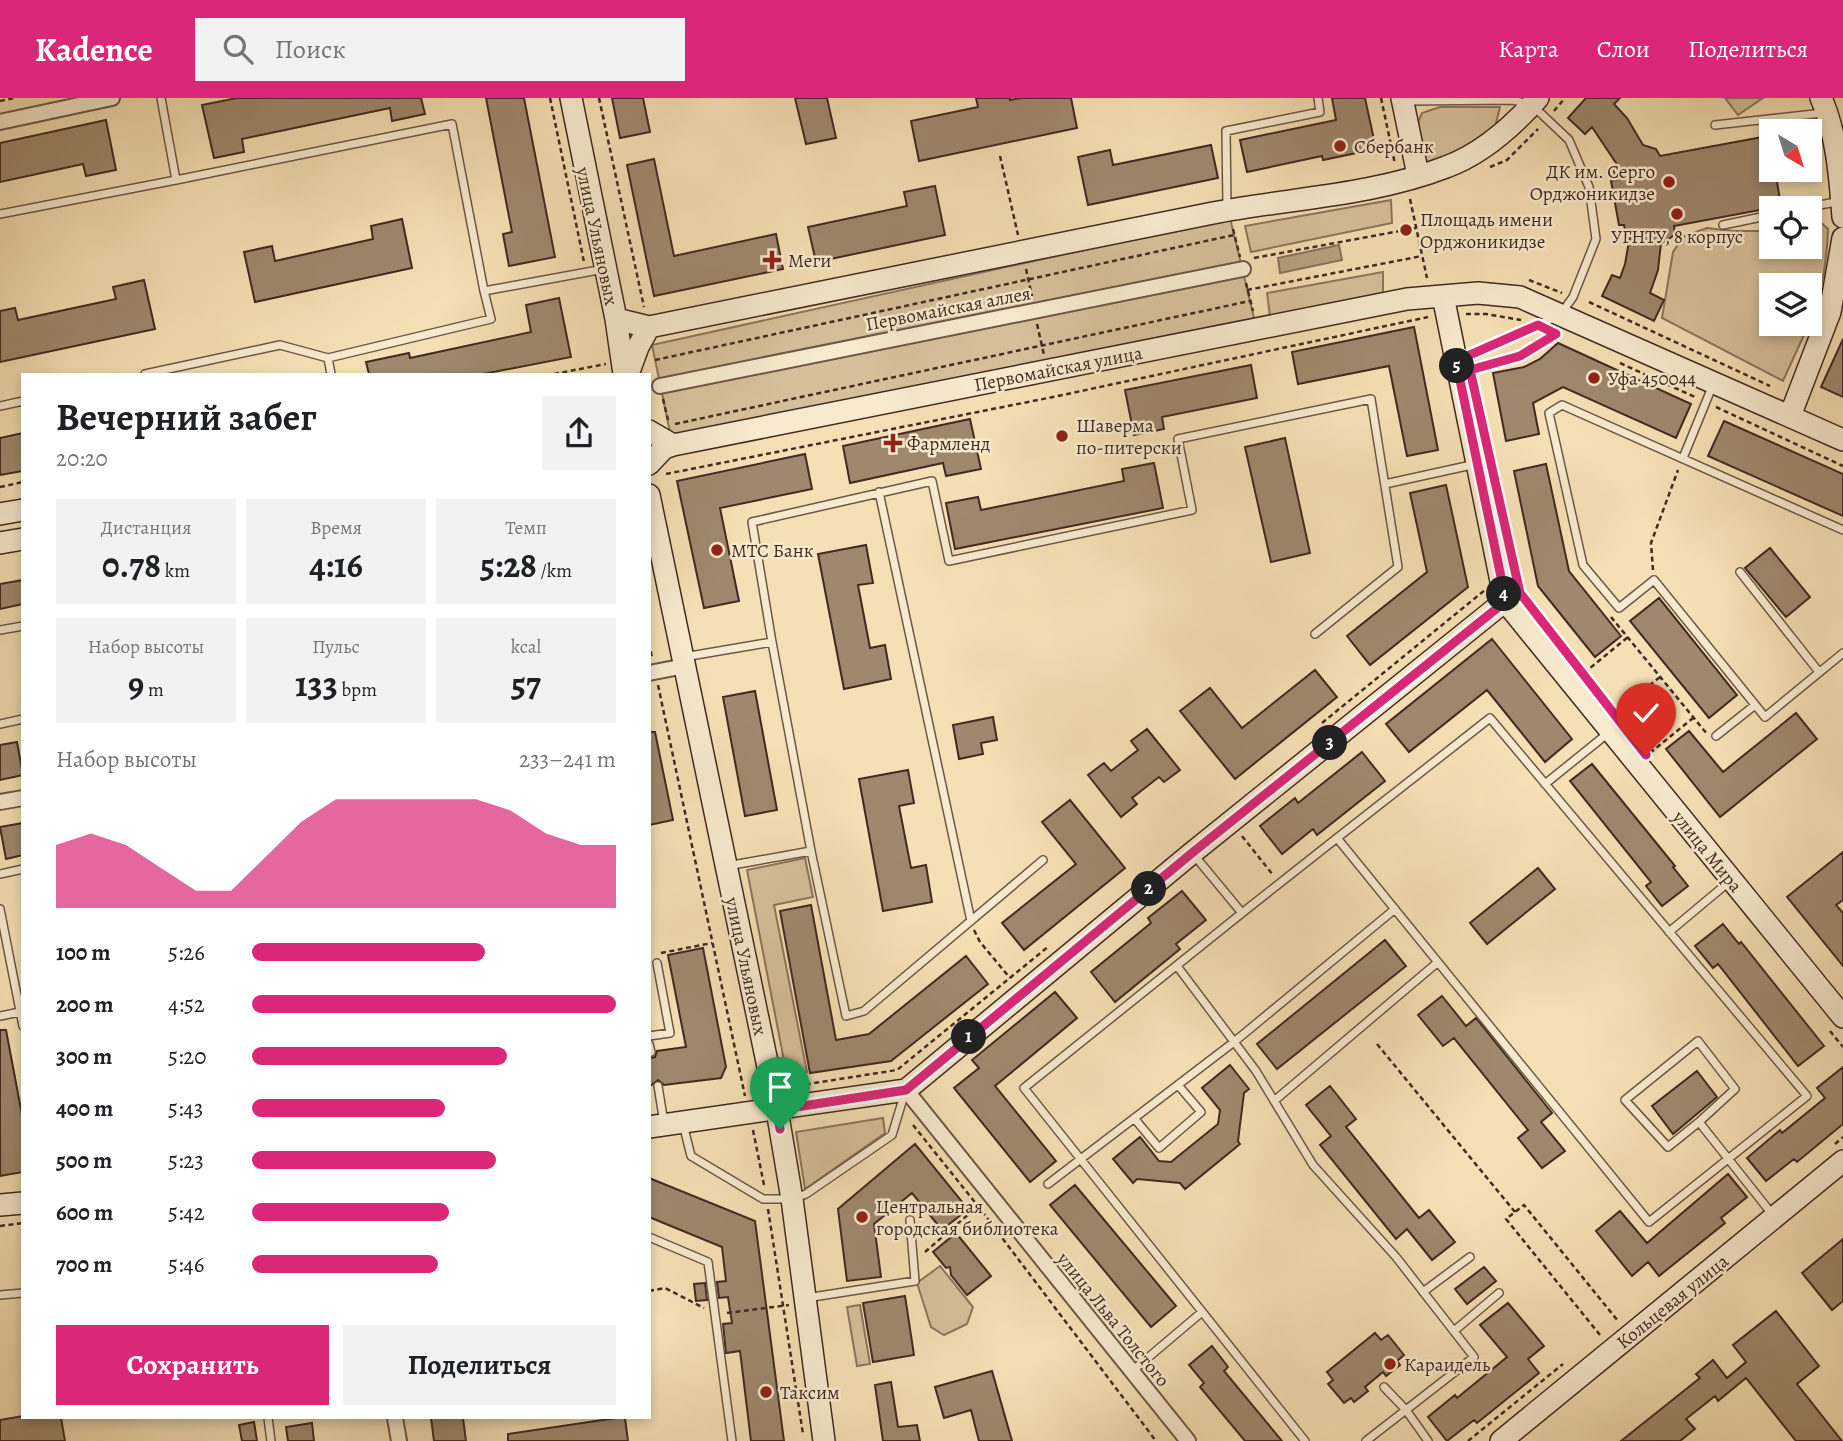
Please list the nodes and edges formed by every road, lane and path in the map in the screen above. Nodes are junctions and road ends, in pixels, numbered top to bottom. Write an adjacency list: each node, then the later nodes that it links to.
1 (14, 98): 10 (path)
2 (112, 98): 13 (street)
3 (161, 98): 17 (lane)
4 (550, 98): 32 (path)
5 (570, 98): 32 (main road, улица Ульяновых)
6 (599, 98): 39 (path)
7 (1318, 98): 22 (lane)
8 (1565, 98): 11 (path)
9 (1395, 99): 11 (lane); 16 (path); 18 (main road)
10 (0, 101)
11 (1541, 104): 18 (main road); 37 (lane)
12 (1830, 106): 14 (lane); 19 (main road)
13 (0, 122)
14 (1715, 125)
15 (1000, 156): 28 (path)
16 (1395, 164)
17 (176, 180): 21 (lane); 33 (lane)
18 (1413, 184): 22 (main road); 25 (path)
19 (1842, 194): 20 (lane)
20 (1822, 201)
21 (0, 214)
22 (1230, 218): 26 (path); 39 (main road)
23 (1759, 218): 24 (lane)
24 (1723, 225)
25 (1416, 228): 29 (path); 30 (path)
26 (1234, 235): 31 (path); 44 (path)
27 (1843, 238): 56 (main road)
28 (1019, 239)
29 (1422, 256): 35 (path); 57 (path)
30 (1254, 258)
31 (1241, 265): 51 (street, Первомайская аллея)
32 (595, 271): 33 (lane); 38 (main road, улица Ульяновых)
33 (484, 291): 43 (lane)
34 (1589, 302): 52 (path)
35 (1436, 303): 37 (main road, Первомайская улица); 42 (path); 46 (main road, улица Мира); 57 (main road, Первомайская улица)
36 (1461, 314): 40 (path)
37 (1560, 315): 40 (lane); 53 (main road, Первомайская улица)
38 (616, 318): 39 (main road); 50 (main road, улица Ульяновых)
39 (647, 321): 49 (main road)
40 (1538, 325): 46 (lane); 46 (path)
41 (1259, 344): 42 (path)
42 (1261, 352): 63 (path)
43 (328, 358): 47 (lane); 48 (lane)
44 (655, 360)
45 (1619, 362): 53 (path)
46 (1463, 366): 61 (main road, улица Мира)
47 (150, 373)
48 (331, 373)
49 (626, 373)
50 (626, 373)
51 (660, 386)
52 (1775, 388)
53 (1710, 393): 56 (main road, Первомайская улица); 59 (lane); 62 (path)
54 (21, 401): 55 (lane)
55 (0, 406)
56 (1790, 416): 58 (main road, Первомайская улица)
57 (664, 434): 60 (main road, Первомайская улица)
58 (1843, 440)
59 (1683, 458): 71 (lane); 75 (path); 78 (lane)
60 (651, 462)
61 (1477, 464): 65 (lane); 77 (main road, улица Мира)
62 (1843, 466)
63 (678, 471)
64 (21, 482): 66 (path)
65 (1385, 484): 67 (lane); 81 (lane)
66 (0, 487)
67 (879, 492): 83 (lane); 114 (lane)
68 (651, 508): 85 (main road, улица Ульяновых)
69 (21, 510): 70 (main road)
70 (0, 514)
71 (1843, 530)
72 (21, 538): 73 (main road)
73 (0, 543)
74 (1740, 572): 86 (lane)
75 (1654, 580): 78 (lane); 90 (lane)
76 (1488, 588): 95 (path)
77 (1506, 601): 93 (main road, улица Мира); 104 (main road)
78 (1619, 608): 82 (path)
79 (21, 626): 80 (lane)
80 (0, 630)
81 (1315, 634)
82 (1628, 638): 88 (path); 89 (path)
83 (772, 642): 85 (lane); 103 (lane)
84 (1843, 653): 86 (lane)
85 (684, 662): 87 (street); 106 (main road, улица Ульяновых)
86 (1819, 672): 90 (lane)
87 (652, 673): 116 (path)
88 (1582, 675)
89 (1660, 677): 91 (path); 93 (path)
90 (1755, 705): 96 (lane)
91 (1693, 718): 96 (path); 97 (path)
92 (21, 719): 94 (lane)
93 (1612, 723): 98 (lane); 109 (main road, улица Мира)
94 (0, 724)
95 (1318, 726)
96 (1716, 736)
97 (1646, 755)
98 (1545, 784): 102 (lane); 115 (lane)
99 (21, 798): 100 (street)
100 (0, 802)
101 (1240, 834): 110 (path)
102 (1337, 838): 110 (lane); 112 (lane)
103 (811, 851): 106 (lane); 114 (lane)
104 (1192, 853): 113 (lane); 131 (main road)
105 (1044, 860): 114 (lane)
106 (726, 866): 132 (main road, улица Ульяновых)
107 (21, 869): 108 (lane)
108 (0, 874)
109 (1732, 880): 115 (lane); 125 (main road, улица Мира)
110 (1280, 883): 113 (lane)
111 (0, 909): 122 (lane)
112 (1395, 909): 118 (lane); 127 (lane)
113 (1242, 914): 120 (lane)
114 (971, 921): 121 (path)
115 (1669, 932): 139 (lane)
116 (712, 943): 119 (path); 134 (path)
117 (1053, 943): 121 (path)
118 (1438, 962): 133 (lane); 139 (lane)
119 (657, 963): 126 (lane)
120 (1177, 966): 127 (lane); 138 (lane)
121 (1010, 978): 132 (path)
122 (20, 1012): 123 (lane); 124 (lane)
123 (0, 1016)
124 (21, 1017)
125 (1843, 1017)
126 (651, 1036)
127 (1234, 1042): 129 (lane); 133 (lane)
128 (1377, 1044): 147 (path)
129 (1178, 1085): 135 (lane); 135 (lane)
130 (658, 1086): 137 (lane)
131 (903, 1099): 132 (main road); 143 (lane); 146 (path); 167 (street, улица Льва Толстого)
132 (775, 1100): 134 (main road); 143 (main road, улица Ульяновых)
133 (1274, 1101): 156 (lane)
134 (749, 1114): 137 (main road); 142 (path)
135 (1134, 1118): 138 (lane)
136 (1699, 1122): 136 (lane); 139 (lane)
137 (666, 1125): 142 (lane)
138 (1080, 1159): 141 (lane); 162 (lane)
139 (1726, 1159): 148 (lane)
140 (1843, 1161): 148 (main road, Кольцевая улица)
141 (1048, 1184)
142 (766, 1199): 143 (lane); 161 (path)
143 (792, 1199): 160 (main road, улица Ульяновых)
144 (21, 1203): 145 (main road)
145 (0, 1205)
146 (978, 1206): 154 (path); 177 (path)
147 (1515, 1212): 164 (path); 166 (path)
148 (1775, 1217): 182 (main road, Кольцевая улица)
149 (910, 1220): 154 (lane)
150 (21, 1223): 151 (path)
151 (0, 1226)
152 (651, 1238): 163 (lane)
153 (1471, 1256): 156 (lane)
154 (914, 1262): 160 (lane)
155 (651, 1291): 163 (path)
156 (1423, 1292): 165 (lane)
157 (21, 1293): 159 (lane)
158 (1499, 1293): 165 (lane)
159 (0, 1295)
160 (805, 1300): 161 (path); 176 (main road, улица Ульяновых)
161 (783, 1306): 163 (path); 175 (path)
162 (1202, 1312): 167 (lane); 179 (lane)
163 (715, 1314): 174 (lane)
164 (1618, 1321)
165 (1454, 1331): 169 (lane)
166 (1601, 1335)
167 (1131, 1372): 178 (street, улица Льва Толстого)
168 (1384, 1387): 169 (lane)
169 (1406, 1410): 180 (lane); 181 (lane)
170 (268, 1419): 172 (lane)
171 (395, 1419): 173 (street)
172 (271, 1441)
173 (399, 1441)
174 (732, 1441)
175 (804, 1441)
176 (824, 1441)
177 (1156, 1441)
178 (1188, 1441)
179 (1305, 1441)
180 (1366, 1441)
181 (1428, 1441)
182 (1502, 1441)

